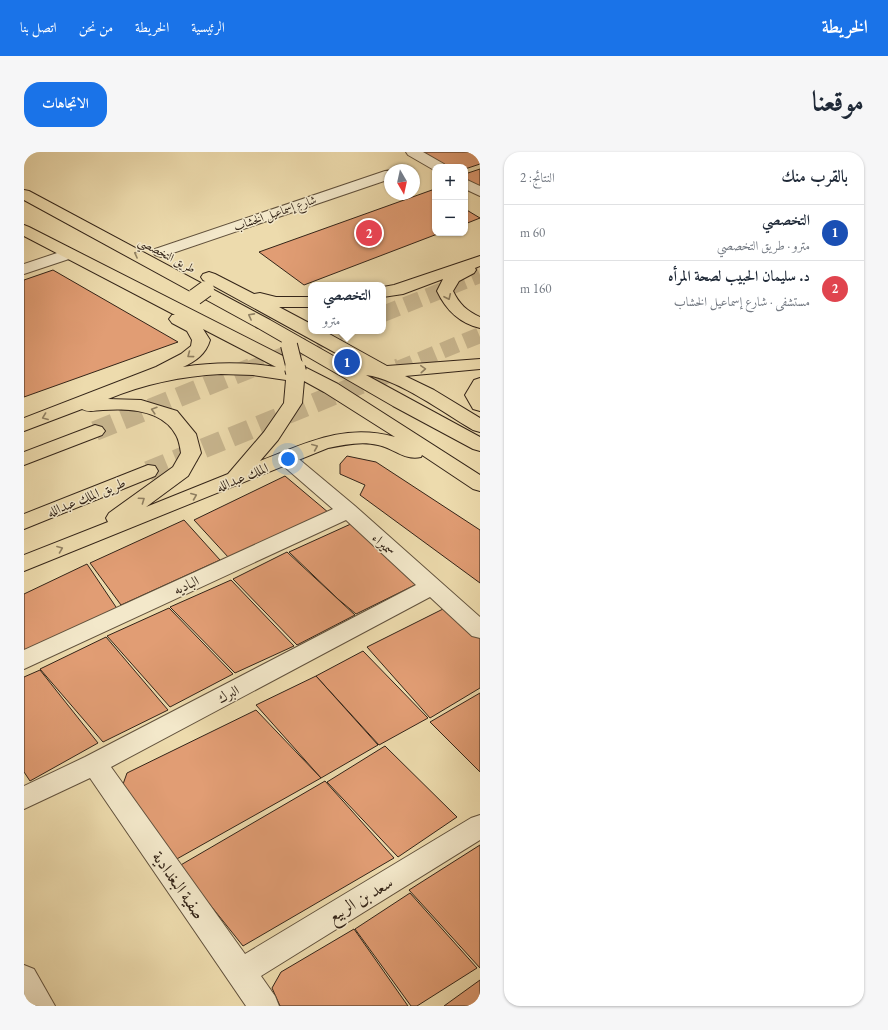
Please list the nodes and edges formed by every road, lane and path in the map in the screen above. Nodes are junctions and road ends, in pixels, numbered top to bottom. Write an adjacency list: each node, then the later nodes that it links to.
1 (413, 152): 3 (street)
2 (432, 164): 4 (street)
3 (434, 164)
4 (420, 166)
5 (384, 176): 12 (street, شارع إسماعيل الخشاب)
6 (24, 179): 12 (main road, طريق التخصصي)
7 (468, 185): 8 (street)
8 (480, 192)
9 (24, 194): 29 (main road, one-way to 9)
10 (24, 214): 19 (main road)
11 (24, 230): 13 (main road, طريق التخصصي)
12 (161, 252): 15 (main road, طريق التخصصي)
13 (69, 254): 17 (main road, طريق التخصصي); 18 (street)
14 (480, 261): 20 (main road)
15 (181, 262)
16 (480, 264): 24 (main road, one-way to 24)
17 (94, 266): 23 (main road, طريق التخصصي); 34 (main road, one-way to 34)
18 (24, 269)
19 (199, 287): 21 (main road, طريق التخصصي); 23 (main road); 29 (main road)
20 (390, 291)
21 (245, 295): 22 (main road); 25 (main road, طريق التخصصي); 29 (main road)
22 (308, 302)
23 (170, 304): 28 (main road, طريق التخصصي)
24 (480, 323)
25 (308, 329)
26 (324, 334): 27 (main road, طريق التخصصي)
27 (337, 337): 31 (main road); 32 (main road, طريق التخصصي)
28 (260, 350): 29 (main road, طريق التخصصي); 33 (main road, طريق التخصصي)
29 (292, 358): 31 (main road, طريق التخصصي); 31 (main road); 33 (main road); 34 (main road); 36 (main road); 54 (main road)
30 (480, 364): 32 (main road, طريق التخصصي, one-way to 30)
31 (339, 366): 32 (main road, طريق التخصصي); 36 (main road); 37 (main road)
32 (384, 372): 42 (main road, طريق التخصصي)
33 (317, 380): 36 (main road); 40 (main road, طريق التخصصي)
34 (131, 384): 39 (main road)
35 (480, 384): 38 (main road)
36 (349, 388): 37 (main road); 40 (main road); 47 (main road)
37 (385, 394): 43 (main road); 45 (main road)
38 (480, 405)
39 (68, 408): 41 (main road, one-way to 41); 59 (main road, one-way to 39)
40 (375, 415): 51 (main road, طريق التخصصي)
41 (24, 425)
42 (480, 426)
43 (480, 430)
44 (95, 431): 49 (main road)
45 (453, 431): 46 (main road); 47 (main road); 48 (main road)
46 (480, 434)
47 (432, 437): 51 (main road); 52 (main road)
48 (480, 445)
49 (24, 459)
50 (287, 459): 54 (main road, الملك عبدالله); 56 (main road, الملك عبدالله, one-way to 56); 57 (street, سميراء)
51 (452, 465): 55 (main road, طريق التخصصي)
52 (480, 467)
53 (148, 471): 58 (main road, طريق الملك عبدالله)
54 (233, 480): 59 (main road, الملك عبدالله, one-way to 54)
55 (480, 484)
56 (480, 488)
57 (348, 511): 61 (street, سميراء); 63 (street, الباديه)
58 (24, 522)
59 (87, 539): 60 (main road, الملك عبدالله, one-way to 59)
60 (24, 562)
61 (431, 587): 62 (street, سميراء); 64 (street, البرك)
62 (480, 630)
63 (24, 660)
64 (94, 764): 65 (street, البرك); 67 (street, صفية البغدادية)
65 (24, 798)
66 (480, 826): 67 (street, سعد بن الربيع)
67 (241, 972): 70 (street, صفية البغدادية)
68 (24, 979): 69 (street)
69 (40, 1006)
70 (264, 1006)

